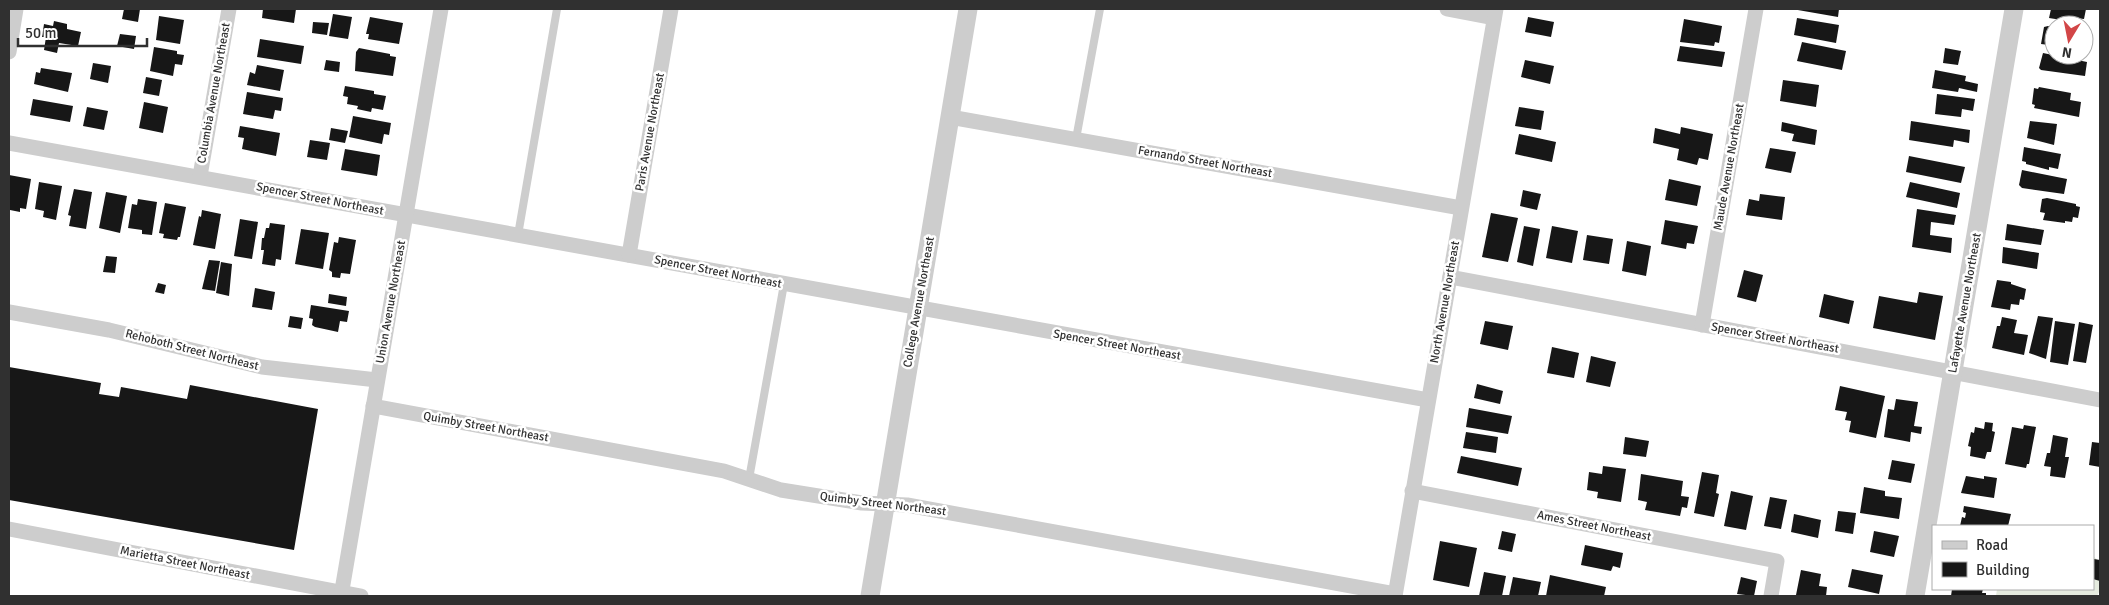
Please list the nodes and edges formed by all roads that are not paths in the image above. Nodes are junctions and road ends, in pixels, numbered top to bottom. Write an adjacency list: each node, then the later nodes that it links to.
1 (16, 9): 12 (street)
2 (229, 9): 16 (street, Columbia Avenue Northeast)
3 (441, 9): 18 (street, Union Avenue Northeast)
4 (557, 9): 19 (lane)
5 (671, 9): 20 (street, Paris Avenue Northeast)
6 (968, 9): 13 (street, College Avenue Northeast)
7 (1100, 9): 14 (lane)
8 (1447, 9): 11 (street)
9 (1756, 9): 25 (street, Maude Avenue Northeast)
10 (2014, 9): 26 (street, Lafayette Avenue Northeast)
11 (1495, 13): 17 (street, North Avenue Northeast)
12 (9, 52)
13 (950, 117): 14 (street, Fernando Street Northeast); 23 (street, College Avenue Northeast)
14 (1076, 139): 17 (street, Fernando Street Northeast)
15 (9, 143): 16 (street, Spencer Street Northeast)
16 (200, 176): 18 (street, Spencer Street Northeast)
17 (1461, 208): 21 (street, North Avenue Northeast)
18 (406, 215): 19 (street, Spencer Street Northeast); 27 (street, Union Avenue Northeast)
19 (518, 235): 20 (street, Spencer Street Northeast)
20 (629, 255): 22 (street, Spencer Street Northeast)
21 (1450, 277): 25 (street, Spencer Street Northeast); 28 (street, North Avenue Northeast)
22 (784, 284): 23 (street, Spencer Street Northeast); 31 (lane)
23 (918, 309): 28 (street, Spencer Street Northeast); 33 (street, College Avenue Northeast)
24 (9, 312): 27 (street, Rehoboth Street Northeast)
25 (1702, 325): 26 (street, Spencer Street Northeast)
26 (1953, 371): 29 (street, Spencer Street Northeast); 40 (street, Lafayette Avenue Northeast)
27 (377, 380): 30 (street, Union Avenue Northeast)
28 (1428, 400): 32 (street, North Avenue Northeast)
29 (2100, 400)
30 (373, 406): 31 (street, Quimby Street Northeast); 35 (street, Union Avenue Northeast)
31 (749, 479): 33 (street, Quimby Street Northeast)
32 (1412, 491): 36 (street, North Avenue Northeast); 39 (street, Ames Street Northeast)
33 (885, 505): 36 (street, Quimby Street Northeast); 38 (street, College Avenue Northeast)
34 (9, 529): 35 (street, Marietta Street Northeast)
35 (342, 594): 37 (street, Marietta Street Northeast)
36 (1395, 595)
37 (361, 596)
38 (870, 596)
39 (1771, 596)
40 (1914, 596)

